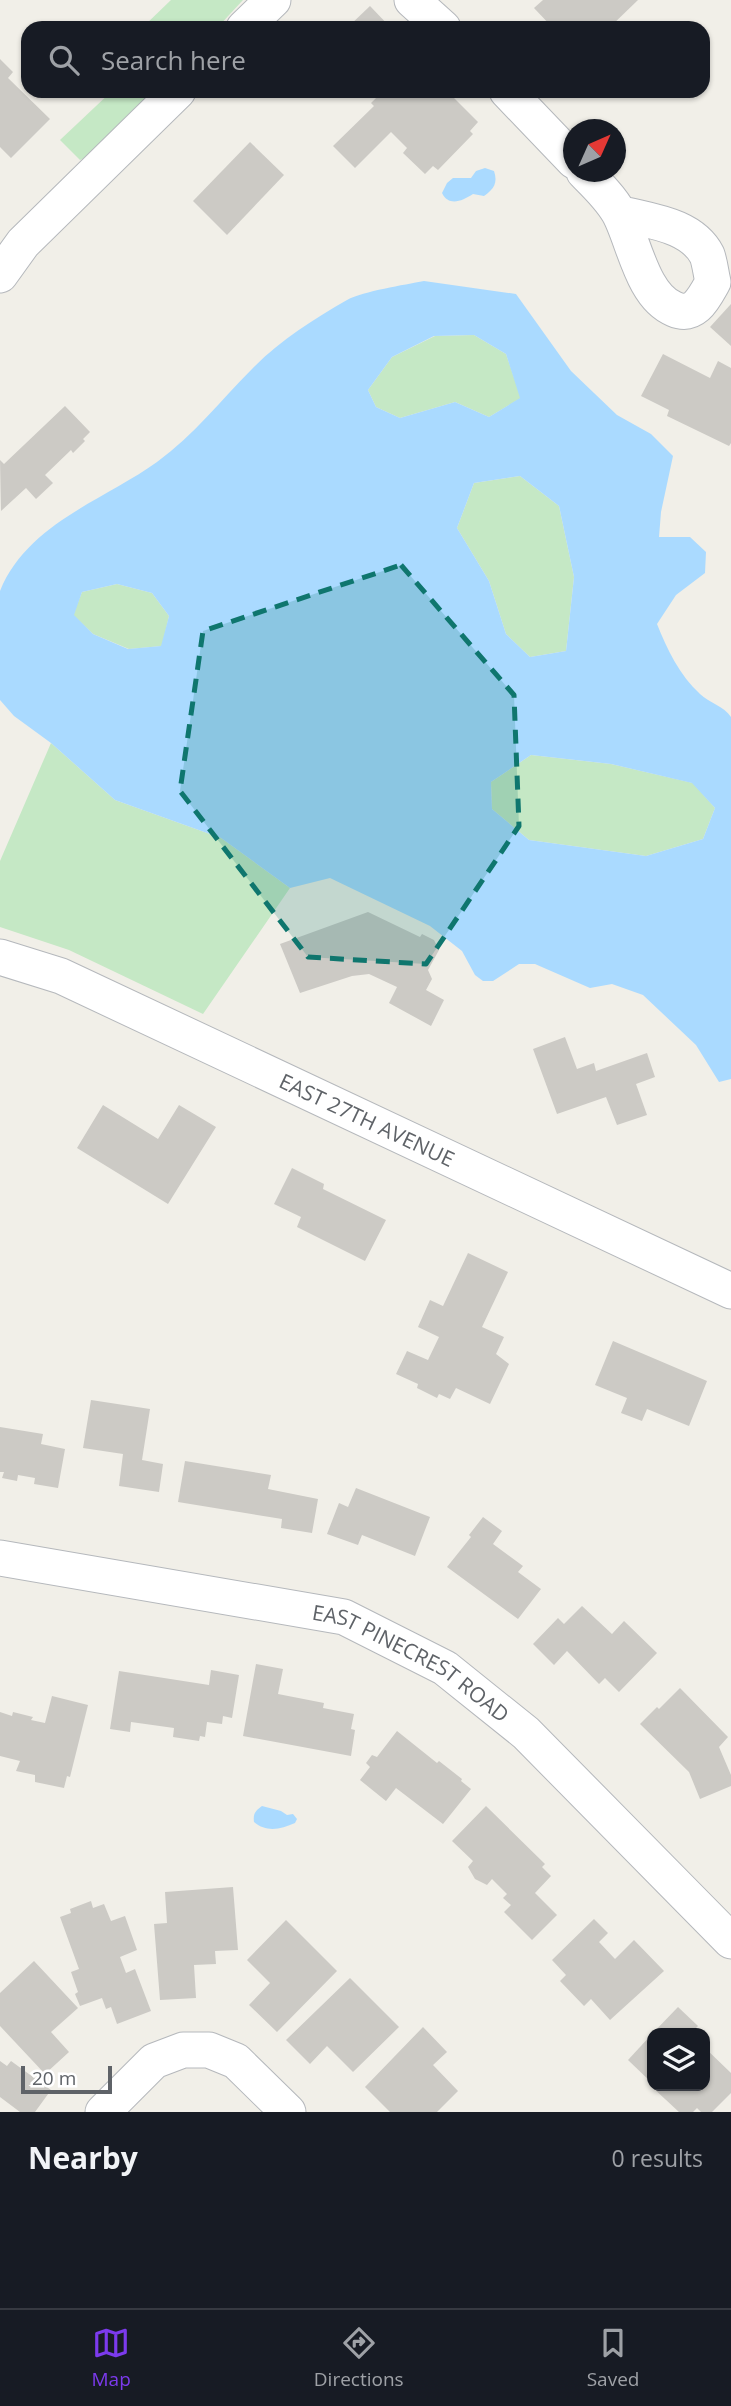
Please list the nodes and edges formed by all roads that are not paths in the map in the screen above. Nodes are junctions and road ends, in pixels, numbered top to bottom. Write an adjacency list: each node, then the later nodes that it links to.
1 (273, 0): 3 (street)
2 (412, 0): 4 (street)
3 (251, 21)
4 (435, 21)
5 (171, 98): 10 (street)
6 (514, 98): 7 (street)
7 (563, 150)
8 (593, 182): 9 (street)
9 (619, 213)
10 (0, 274)
11 (0, 957): 12 (street, EAST 27TH AVENUE)
12 (731, 1291)
13 (0, 1558): 14 (street, EAST PINECREST ROAD)
14 (731, 1941)
15 (103, 2112): 16 (street)
16 (288, 2112)

